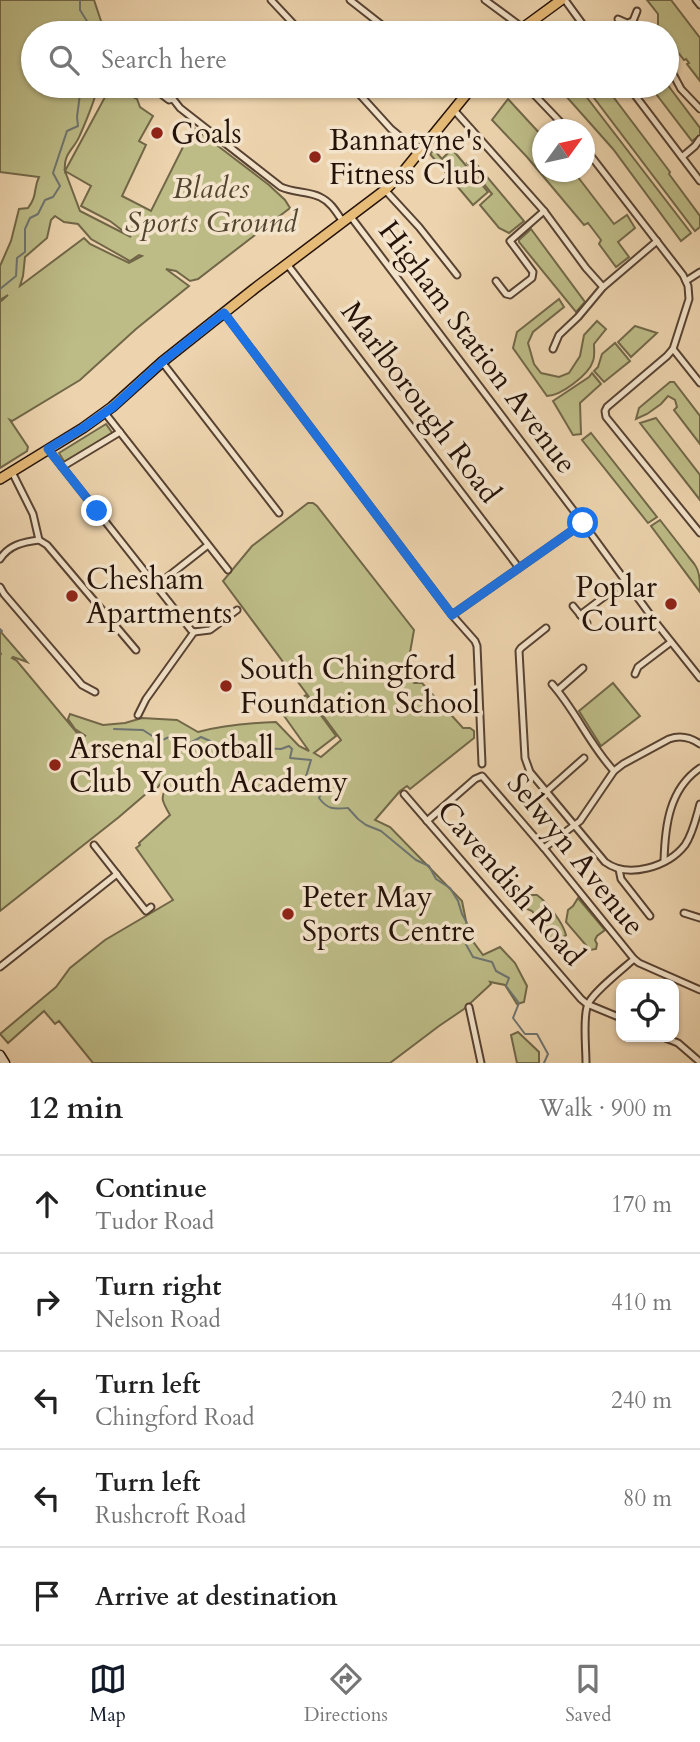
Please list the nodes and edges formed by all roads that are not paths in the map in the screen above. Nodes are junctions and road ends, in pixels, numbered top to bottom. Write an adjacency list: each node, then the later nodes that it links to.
1 (271, 0): 9 (street)
2 (350, 0): 10 (street)
3 (485, 0): 11 (street)
4 (563, 0): 12 (main road); 13 (street)
5 (696, 0): 6 (street)
6 (700, 5)
7 (637, 11): 15 (street)
8 (618, 19): 14 (street)
9 (291, 21)
10 (377, 21)
11 (510, 21)
12 (532, 21)
13 (580, 21)
14 (622, 21)
15 (633, 21)
16 (679, 85): 22 (street)
17 (166, 98): 32 (street, Higham Station Avenue)
18 (363, 98): 26 (street)
19 (463, 98): 23 (main road)
20 (537, 98): 24 (street)
21 (637, 98): 27 (street)
22 (700, 109)
23 (454, 110): 26 (main road); 31 (street)
24 (558, 119)
25 (700, 139): 27 (street)
26 (419, 152): 30 (main road)
27 (682, 157): 29 (street)
28 (595, 161): 33 (street)
29 (700, 181)
30 (385, 190): 32 (main road); 36 (street)
31 (544, 211): 37 (street); 39 (street)
32 (347, 220): 34 (main road); 52 (street, Higham Station Avenue)
33 (657, 241): 38 (street); 39 (street)
34 (287, 264): 40 (main road); 57 (street, Marlborough Road)
35 (700, 272): 38 (street)
36 (457, 275)
37 (496, 281)
38 (686, 281): 42 (street)
39 (603, 287): 41 (street)
40 (224, 313): 43 (main road); 64 (street)
41 (553, 348)
42 (673, 349): 44 (street); 53 (street)
43 (162, 362): 45 (main road); 51 (street)
44 (700, 383)
45 (105, 413): 46 (street); 47 (main road)
46 (120, 432): 48 (street); 55 (street)
47 (48, 449): 48 (street); 49 (main road)
48 (62, 467): 60 (street)
49 (12, 471): 50 (main road); 54 (street)
50 (0, 479)
51 (279, 513)
52 (583, 523): 57 (street); 59 (street, Higham Station Avenue)
53 (700, 533)
54 (39, 540): 56 (street); 70 (street)
55 (208, 545): 58 (street); 60 (street)
56 (0, 559)
57 (519, 568): 64 (street)
58 (228, 570)
59 (625, 581): 65 (street); 69 (street, Higham Station Avenue)
60 (156, 586): 68 (street)
61 (0, 587): 76 (street)
62 (573, 606): 65 (street)
63 (237, 610): 68 (street)
64 (452, 615): 80 (street)
65 (580, 615): 66 (street)
66 (587, 623)
67 (546, 628): 83 (street)
68 (193, 631): 77 (street)
69 (671, 642): 72 (street); 73 (street, Higham Station Avenue)
70 (136, 650)
71 (583, 668): 75 (street)
72 (635, 674)
73 (700, 678)
74 (552, 684): 75 (street)
75 (558, 690): 82 (street)
76 (95, 692)
77 (138, 715)
78 (700, 744): 82 (street)
79 (584, 758): 83 (street)
80 (482, 764)
81 (700, 768): 90 (street)
82 (614, 771): 87 (street)
83 (547, 791): 87 (street)
84 (404, 794): 86 (street, Cavendish Road)
85 (700, 804): 90 (street)
86 (428, 821): 89 (street, Selwyn Avenue); 100 (street, Cavendish Road)
87 (576, 825): 89 (street); 91 (street)
88 (94, 845): 92 (street)
89 (544, 848): 97 (street, Selwyn Avenue)
90 (664, 862): 91 (street)
91 (619, 869): 95 (street)
92 (117, 874): 93 (street); 98 (street)
93 (152, 907)
94 (684, 913): 96 (street)
95 (650, 916)
96 (700, 918)
97 (634, 959): 99 (street, Selwyn Avenue); 100 (street)
98 (0, 967)
99 (700, 990)
100 (587, 1004): 102 (street, Cavendish Road); 108 (street)
101 (469, 1007): 107 (street)
102 (616, 1016)
103 (673, 1042): 105 (street)
104 (0, 1055): 106 (street)
105 (700, 1062)
106 (5, 1063)
107 (481, 1063)
108 (586, 1063)

